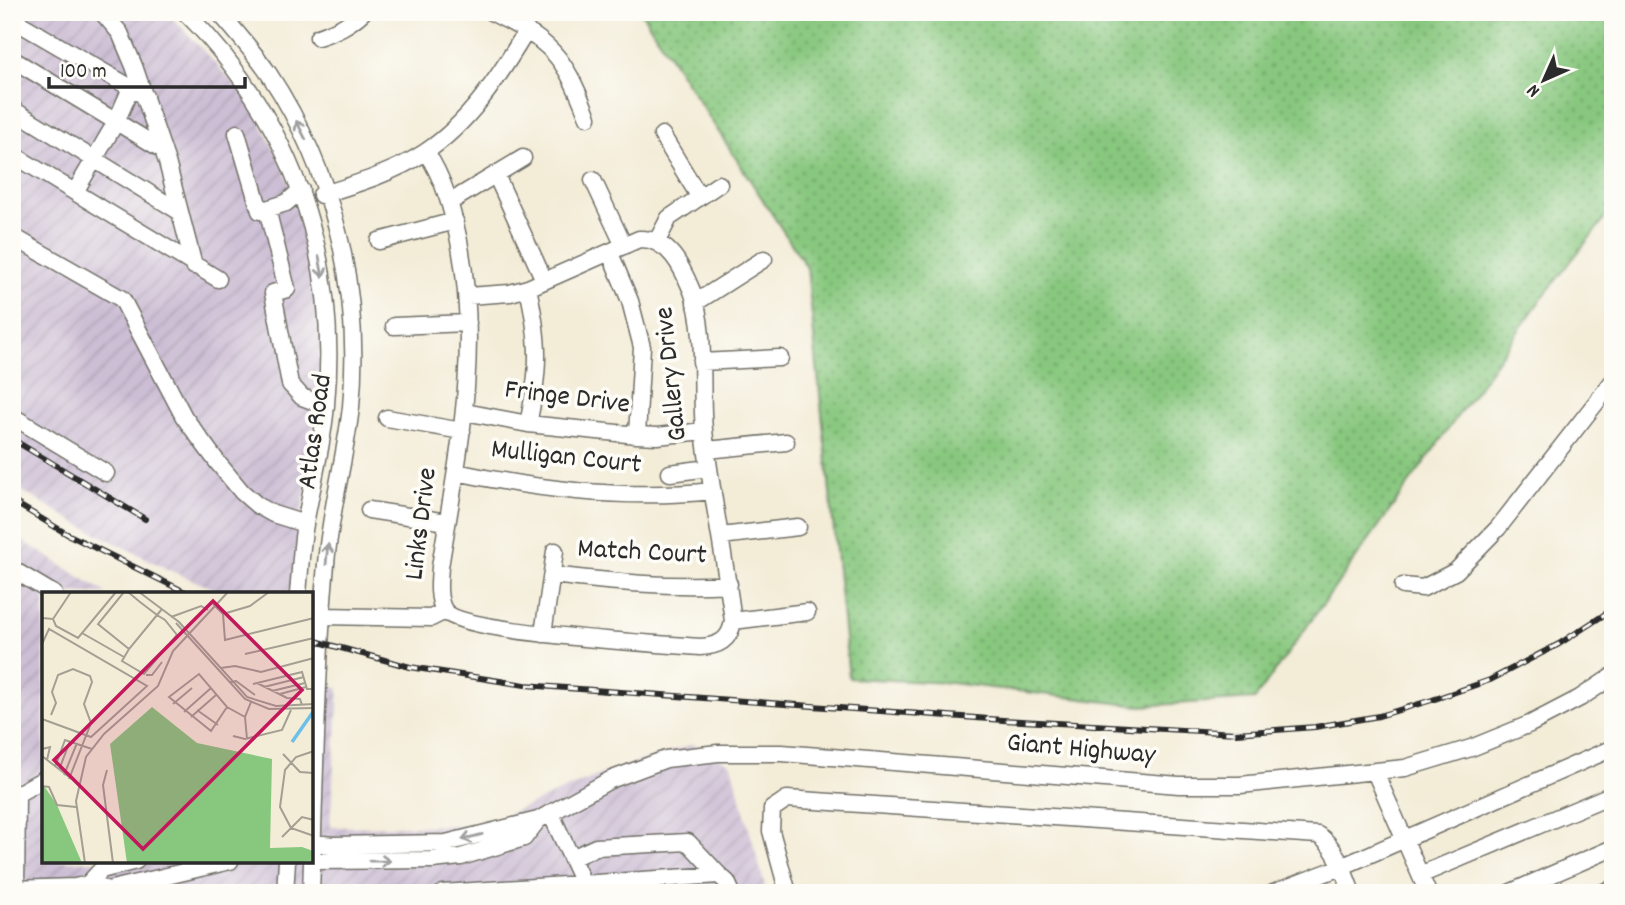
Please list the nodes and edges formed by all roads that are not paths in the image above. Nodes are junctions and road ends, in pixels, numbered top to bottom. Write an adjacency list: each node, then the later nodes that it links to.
1 (102, 12): 10 (street)
2 (185, 12): 26 (street, Atlas Road)
3 (219, 12): 25 (street, Atlas Road, one-way to 3)
4 (363, 12): 8 (street)
5 (491, 12): 7 (street)
6 (12, 19): 10 (street)
7 (527, 30): 12 (street); 17 (street)
8 (318, 37)
9 (12, 60): 13 (street)
10 (138, 92): 13 (street); 16 (street)
11 (12, 109): 20 (street)
12 (588, 117)
13 (116, 122): 16 (street); 20 (street)
14 (237, 133): 29 (street)
15 (662, 135): 27 (street)
16 (163, 150): 30 (street)
17 (426, 152): 25 (street); 28 (street, Links Drive)
18 (12, 154): 24 (street)
19 (523, 158): 21 (street)
20 (94, 159): 24 (street); 30 (street)
21 (496, 175): 28 (street); 39 (street)
22 (593, 180): 35 (street)
23 (719, 184): 27 (street)
24 (75, 192): 37 (street)
25 (328, 193): 26 (street); 77 (street, Atlas Road, one-way to 25)
26 (303, 195): 29 (street); 48 (street, Atlas Road, one-way to 48)
27 (699, 196): 34 (street)
28 (450, 202): 31 (street, Links Drive)
29 (267, 209): 48 (street)
30 (180, 212): 37 (street)
31 (455, 221): 33 (street); 41 (street, Links Drive)
32 (12, 236): 65 (street)
33 (379, 241)
34 (657, 241): 35 (street); 42 (street, Gallery Drive)
35 (617, 249): 39 (street); 55 (street)
36 (764, 259): 42 (street)
37 (194, 266): 38 (street)
38 (218, 279)
39 (544, 280): 40 (street)
40 (528, 288): 41 (street); 52 (street)
41 (468, 296): 43 (street, Links Drive)
42 (695, 303): 46 (street, Gallery Drive)
43 (468, 323): 44 (street); 49 (street, Links Drive)
44 (394, 327)
45 (780, 358): 46 (street)
46 (701, 362): 54 (street, Gallery Drive)
47 (1613, 381): 72 (street)
48 (326, 406): 65 (street, Atlas Road)
49 (466, 412): 52 (street, Fringe Drive); 53 (street, Links Drive)
50 (12, 416): 60 (street)
51 (387, 418): 53 (street)
52 (528, 424): 55 (street, Fringe Drive)
53 (462, 431): 59 (street, Links Drive)
54 (704, 431): 55 (street, Fringe Drive); 57 (street, Gallery Drive)
55 (637, 435)
56 (786, 442): 57 (street)
57 (707, 450): 58 (street, Gallery Drive)
58 (709, 468): 61 (street); 62 (street, Gallery Drive)
59 (456, 472): 62 (street, Mulligan Court); 64 (street, Links Drive)
60 (106, 473)
61 (670, 473)
62 (713, 491): 67 (street, Gallery Drive)
63 (369, 510): 64 (street)
64 (447, 522): 75 (street, Links Drive)
65 (305, 524): 74 (street, Atlas Road)
66 (798, 527): 67 (street)
67 (721, 536): 71 (street, Gallery Drive)
68 (555, 551): 70 (street)
69 (12, 569): 73 (street)
70 (552, 575): 71 (street, Match Court); 79 (street)
71 (729, 584): 78 (street, Gallery Drive)
72 (1403, 586)
73 (52, 592)
74 (298, 592)
75 (445, 611): 77 (street); 79 (street, Links Drive)
76 (807, 612): 78 (street)
77 (322, 616): 87 (street, Atlas Road)
78 (733, 624): 79 (street, Links Drive)
79 (543, 634)
80 (1613, 676): 82 (street, Giant Highway)
81 (1613, 748): 88 (street)
82 (1375, 772): 86 (street, Giant Highway); 88 (street)
83 (42, 780): 84 (street)
84 (15, 793): 103 (street)
85 (1613, 794): 99 (street)
86 (545, 817): 89 (street, Giant Highway, one-way to 89); 91 (street); 92 (street, Giant Highway, one-way to 86)
87 (313, 820)
88 (1404, 838): 97 (street); 99 (street)
89 (313, 843)
90 (1613, 848): 112 (street)
91 (572, 858): 98 (street); 100 (street)
92 (313, 861)
93 (128, 863): 101 (street)
94 (222, 863): 101 (street)
95 (287, 863): 104 (street)
96 (312, 863): 105 (street, Atlas Road)
97 (1341, 867): 108 (street); 109 (street); 110 (street)
98 (719, 875): 100 (street); 107 (street)
99 (1420, 875): 111 (street)
100 (583, 883): 106 (street)
101 (80, 888): 103 (street)
102 (1613, 888): 113 (street)
103 (14, 889)
104 (285, 893)
105 (311, 893)
106 (443, 893)
107 (732, 893)
108 (788, 893)
109 (1273, 893)
110 (1352, 893)
111 (1428, 893)
112 (1509, 893)
113 (1602, 893)

